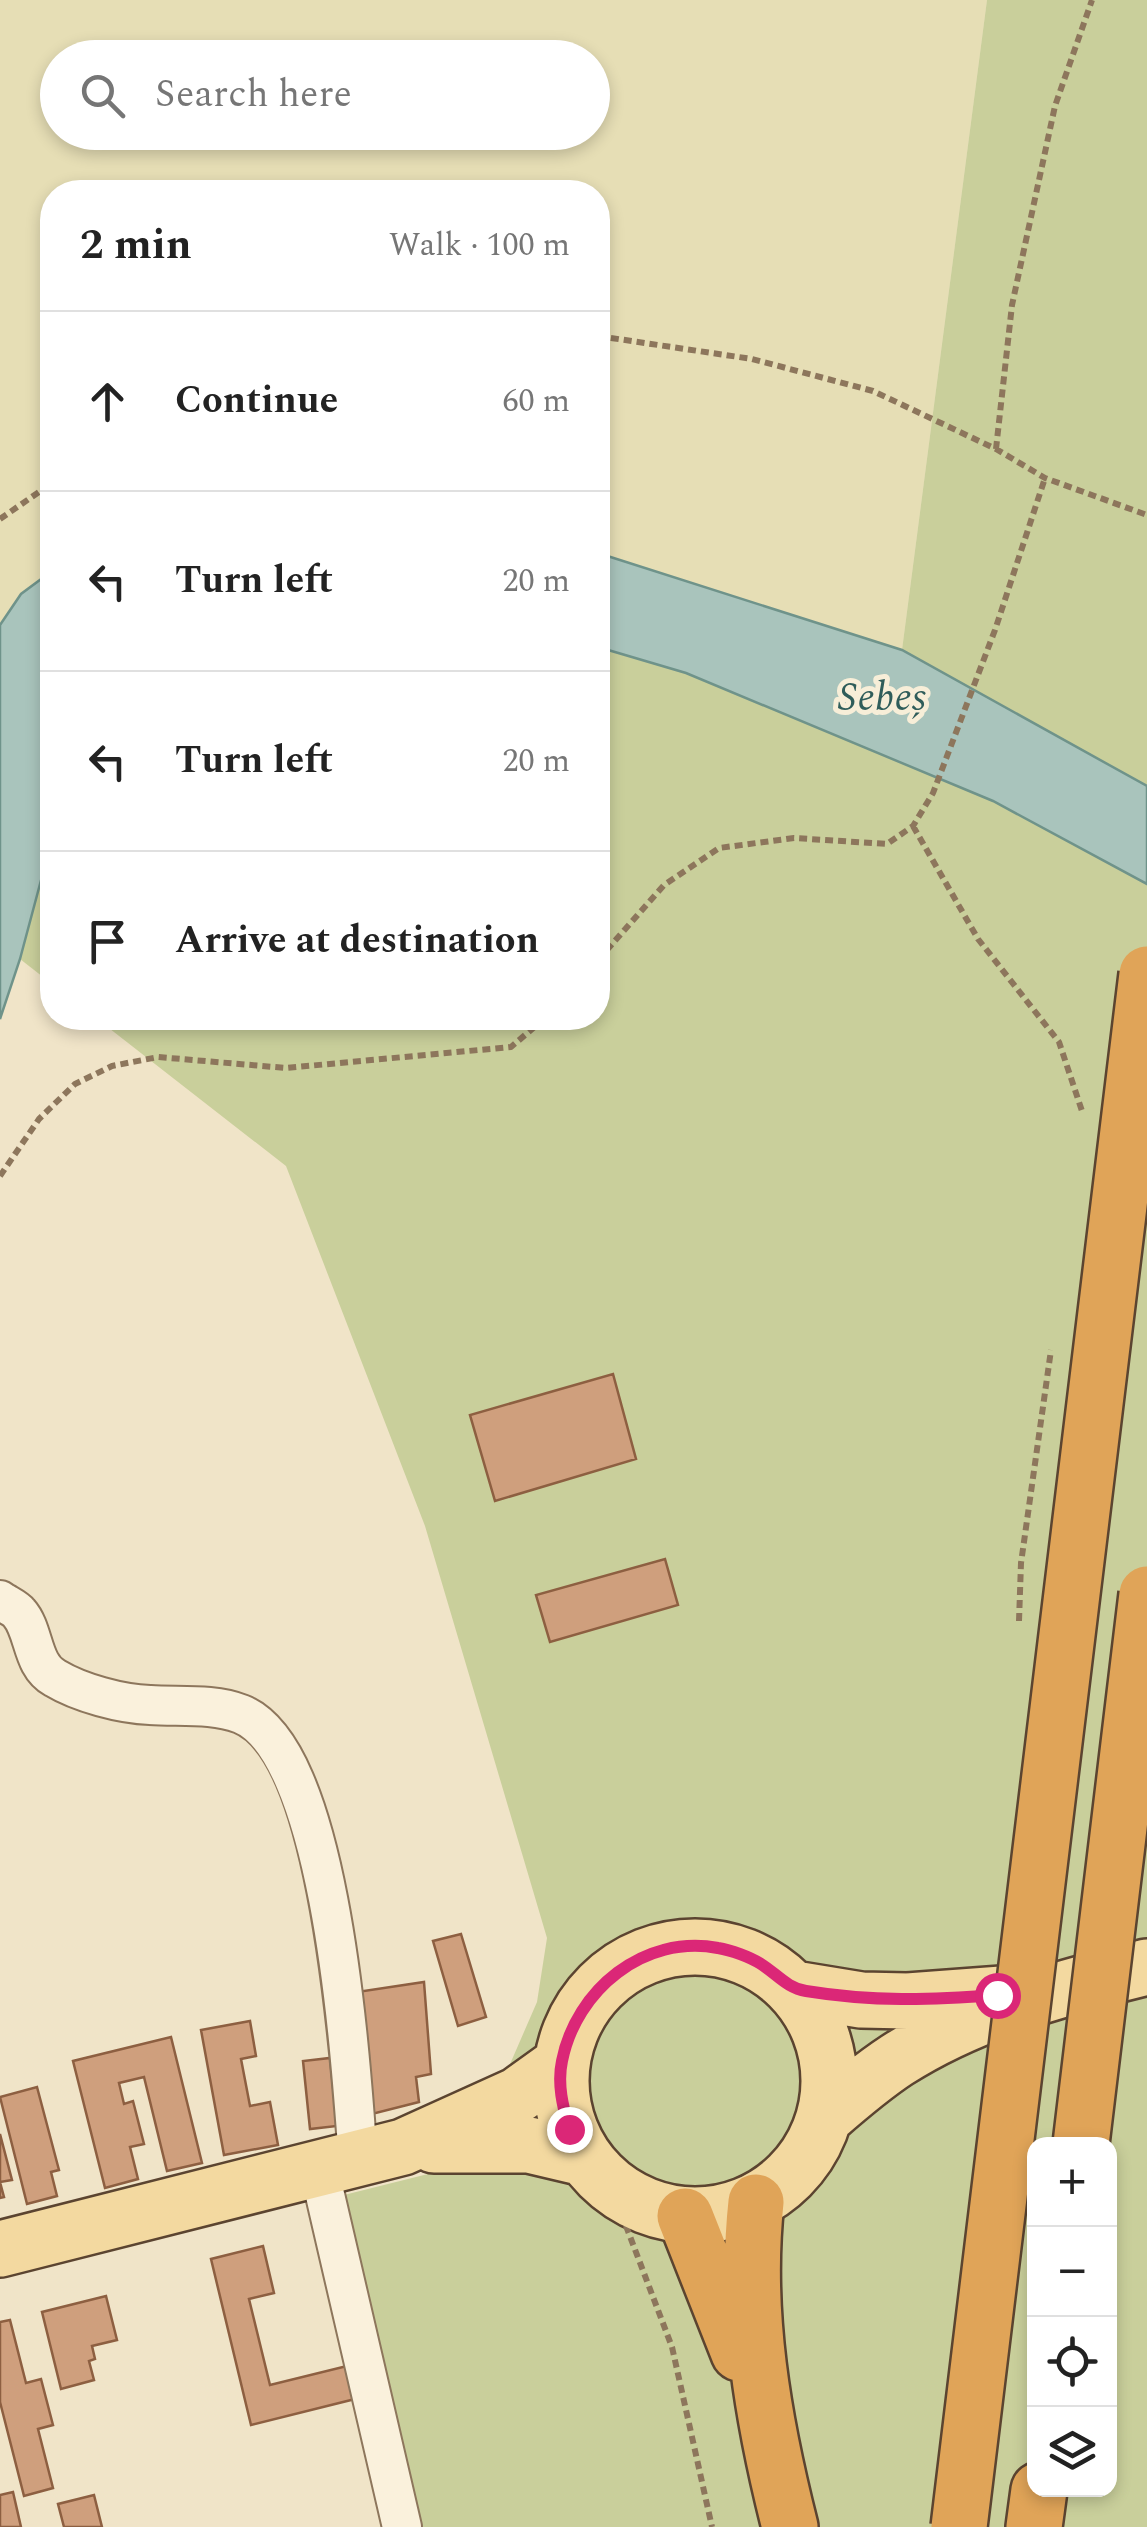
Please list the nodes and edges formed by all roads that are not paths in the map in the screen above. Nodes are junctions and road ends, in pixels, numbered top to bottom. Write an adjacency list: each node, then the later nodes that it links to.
1 (1147, 974): 19 (highway, bridge)
2 (1147, 1594): 9 (highway, bridge)
3 (0, 1600): 10 (street)
4 (1147, 1967): 6 (main road)
5 (794, 1989): 6 (main road); 7 (main road); 8 (main road)
6 (1050, 1990): 8 (main road)
7 (561, 2064): 10 (main road); 11 (main road)
8 (825, 2117): 12 (main road)
9 (1081, 2137)
10 (360, 2158): 11 (main road); 14 (main road); 18 (street)
11 (598, 2173): 13 (main road)
12 (756, 2202): 13 (main road); 15 (highway)
13 (685, 2216): 15 (highway)
14 (0, 2249)
15 (767, 2431): 17 (highway)
16 (1038, 2497): 20 (highway)
17 (784, 2517)
18 (402, 2527)
19 (959, 2527)
20 (1034, 2527)

